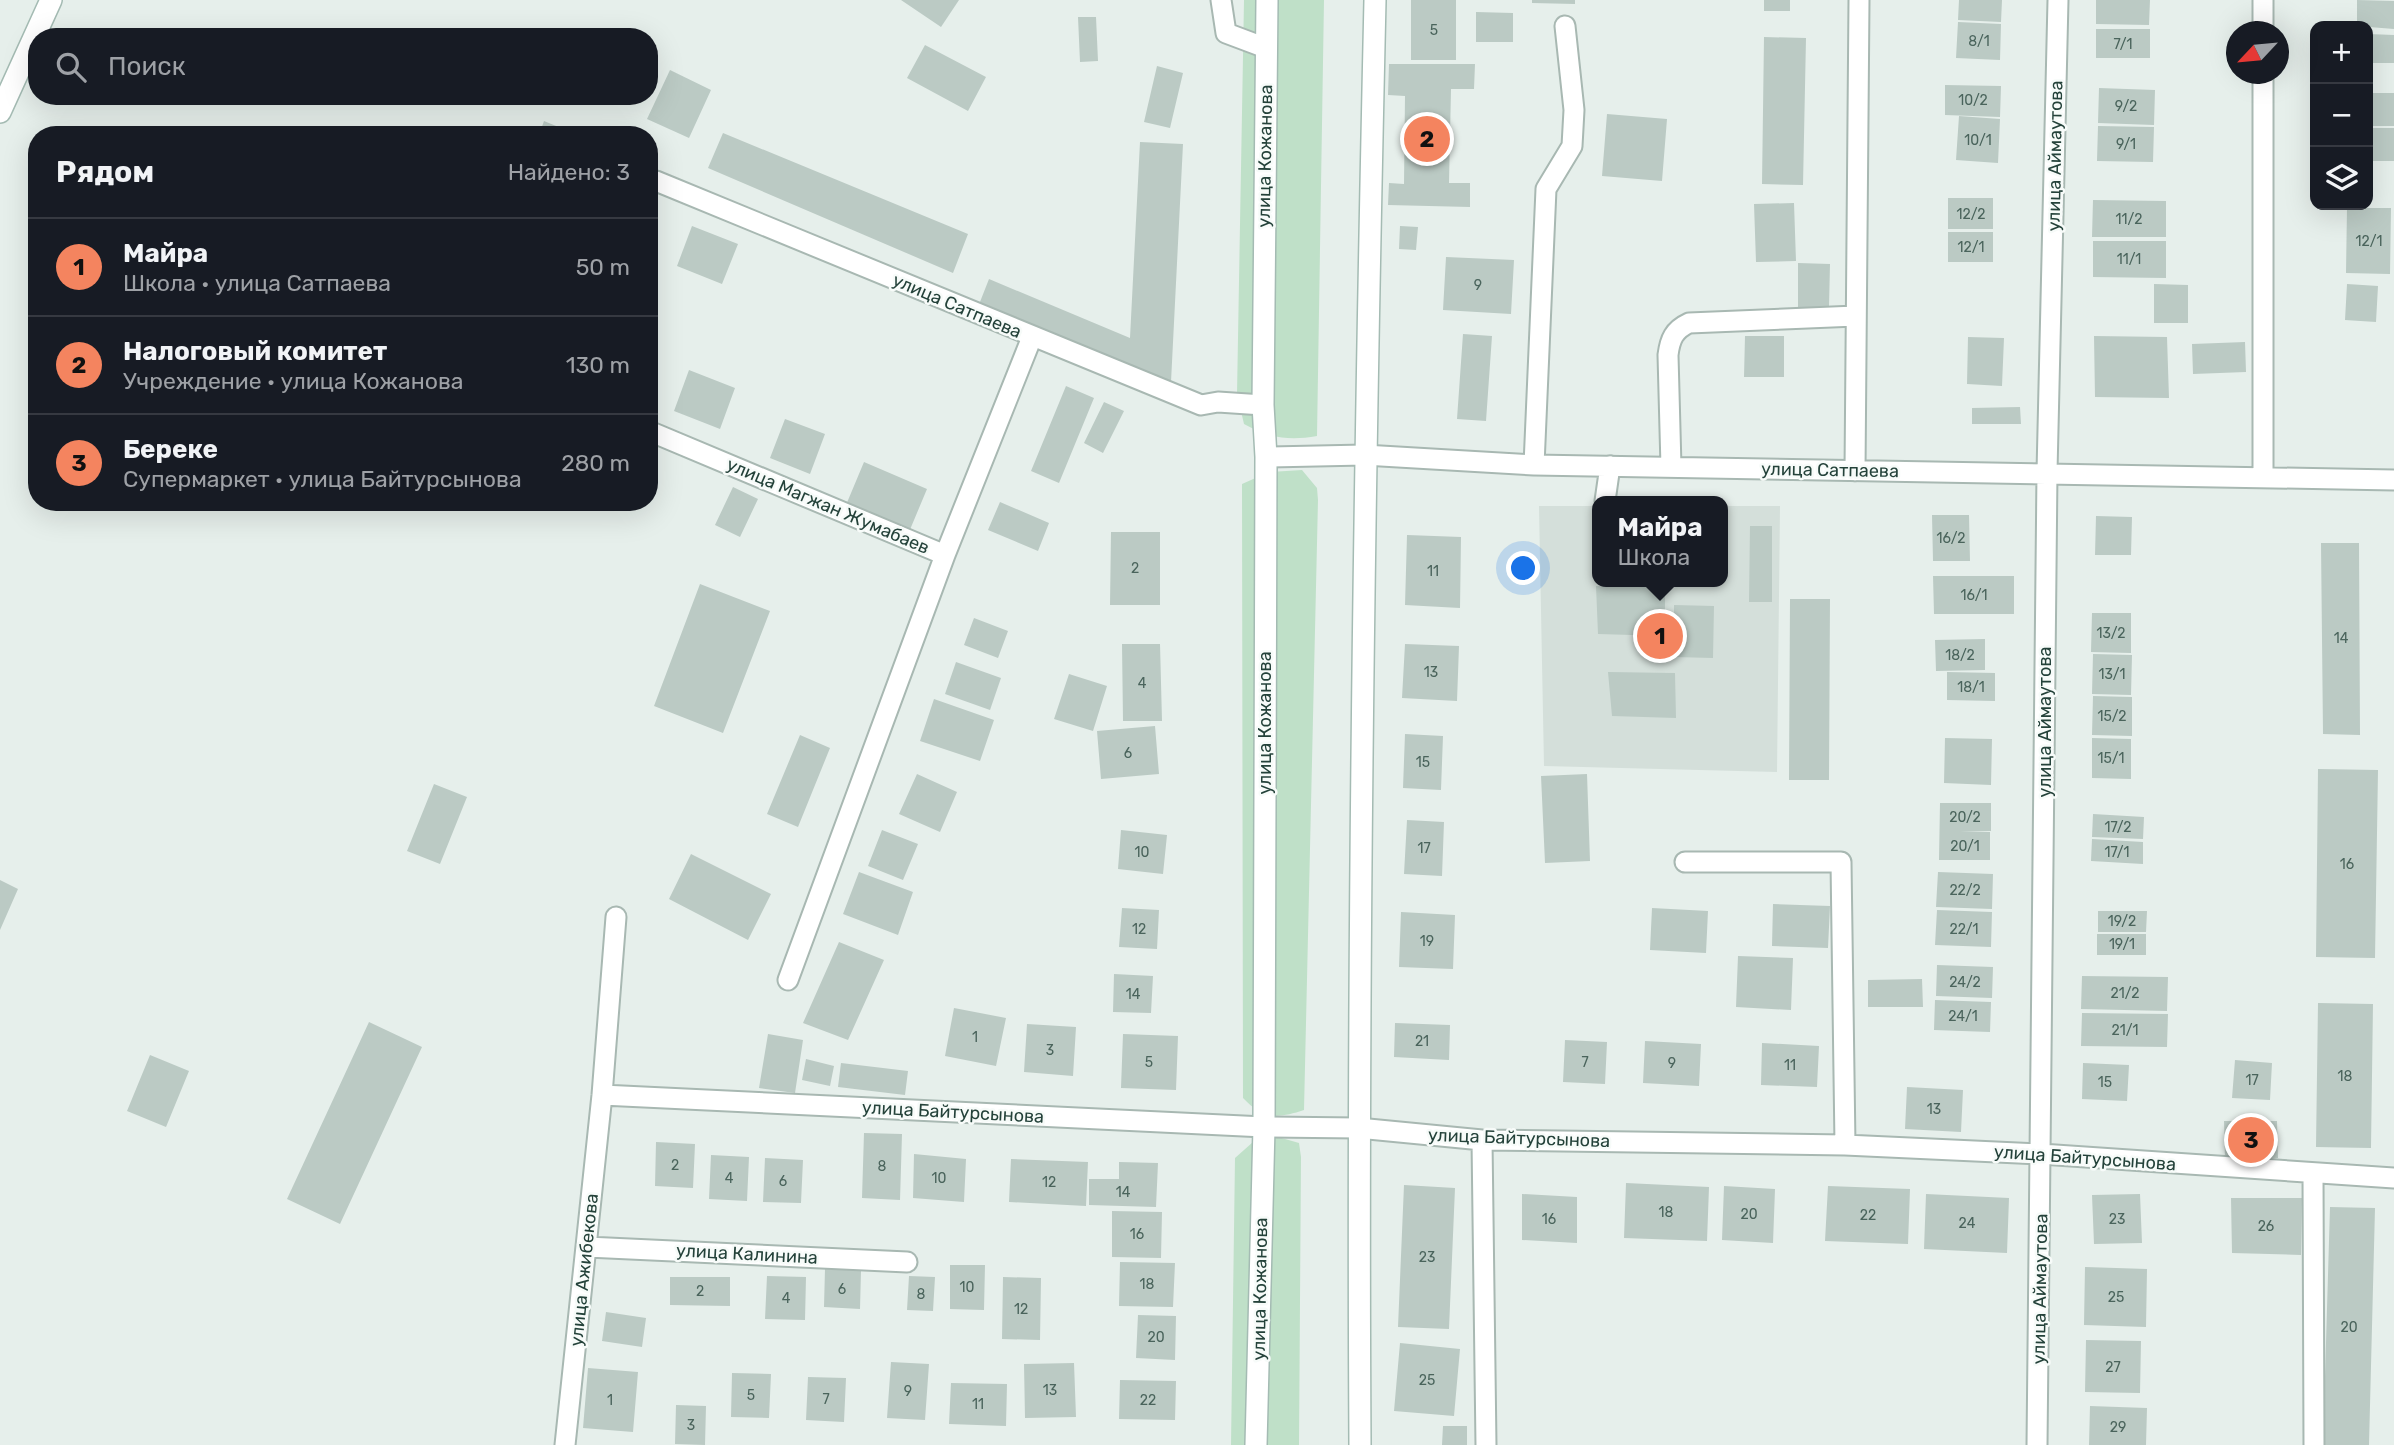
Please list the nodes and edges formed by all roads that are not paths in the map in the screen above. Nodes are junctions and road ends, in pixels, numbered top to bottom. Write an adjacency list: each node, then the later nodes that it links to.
1 (51, 0): 10 (street)
2 (1221, 0): 11 (street)
3 (1267, 0): 11 (street, улица Кожанова)
4 (1376, 0): 20 (street)
5 (1859, 0): 16 (street)
6 (2058, 0): 26 (street, улица Аймаутова)
7 (2263, 0): 8 (street)
8 (2263, 21)
9 (1566, 26): 22 (street)
10 (38, 28)
11 (1266, 48): 18 (street, улица Кожанова)
12 (28, 51): 14 (street)
13 (2263, 84): 27 (street)
14 (0, 112)
15 (658, 182): 17 (street, улица Сатпаева)
16 (1856, 316): 24 (street); 25 (street)
17 (1032, 337): 18 (street, улица Сатпаева); 30 (street, улица Магжан Жумабаев)
18 (1263, 405): 21 (street, улица Кожанова)
19 (658, 435): 30 (street, улица Магжан Жумабаев)
20 (1364, 455): 21 (street, улица Сатпаева); 22 (street, улица Сатпаева); 36 (street)
21 (1266, 457): 35 (street, улица Кожанова)
22 (1534, 465): 23 (street, улица Сатпаева)
23 (1610, 466): 24 (street, улица Сатпаева); 29 (street)
24 (1671, 467): 25 (street, улица Сатпаева)
25 (1855, 471): 26 (street, улица Сатпаева)
26 (2047, 472): 27 (street, улица Сатпаева); 39 (street, улица Аймаутова)
27 (2263, 476): 28 (street, улица Сатпаева)
28 (2394, 480)
29 (1606, 496)
30 (944, 555): 33 (street)
31 (1685, 862): 38 (street)
32 (616, 917): 34 (street, улица Ажибекова)
33 (788, 980)
34 (602, 1095): 35 (street, улица Байтурсынова); 42 (street, улица Ажибекова)
35 (1264, 1127): 36 (street, улица Байтурсынова); 45 (street, улица Кожанова)
36 (1358, 1128): 37 (street, улица Байтурсынова); 46 (street)
37 (1482, 1140): 38 (street, улица Байтурсынова); 47 (street)
38 (1845, 1145): 39 (street, улица Байтурсынова)
39 (2042, 1154): 40 (street, улица Байтурсынова); 48 (street, улица Аймаутова)
40 (2313, 1174): 41 (street, улица Байтурсынова); 49 (street)
41 (2394, 1178)
42 (587, 1247): 43 (street, улица Калинина); 44 (street, улица Ажибекова)
43 (906, 1262)
44 (565, 1445)
45 (1256, 1445)
46 (1360, 1445)
47 (1486, 1445)
48 (2037, 1445)
49 (2314, 1445)

